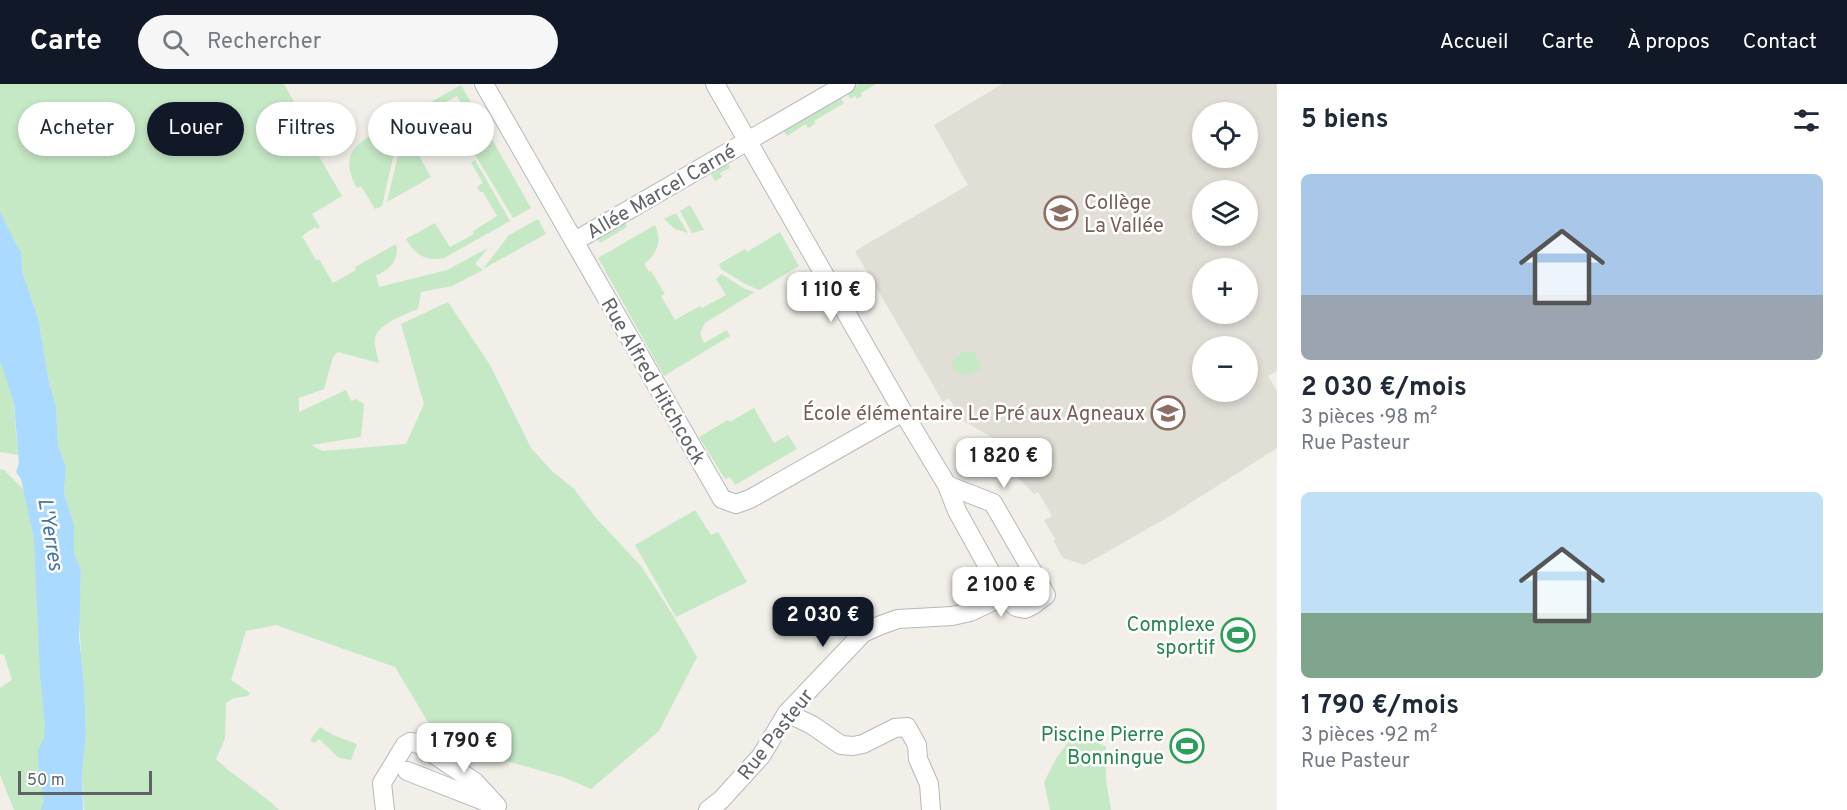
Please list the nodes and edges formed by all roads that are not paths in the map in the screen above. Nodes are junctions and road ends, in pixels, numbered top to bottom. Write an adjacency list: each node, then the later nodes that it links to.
1 (484, 84): 5 (street, Rue Alfred Hitchcock)
2 (715, 84): 4 (street)
3 (846, 84): 4 (street, Allée Marcel Carné)
4 (748, 141): 5 (street, Allée Marcel Carné); 6 (street)
5 (575, 242): 6 (street, Rue Alfred Hitchcock)
6 (903, 412): 7 (street)
7 (947, 485): 8 (street); 8 (street)
8 (1004, 596): 9 (street, Rue Pasteur)
9 (787, 712): 13 (street, Rue Pasteur); 14 (street)
10 (408, 771): 11 (street)
11 (502, 808): 12 (street)
12 (386, 810)
13 (708, 810)
14 (931, 810)

